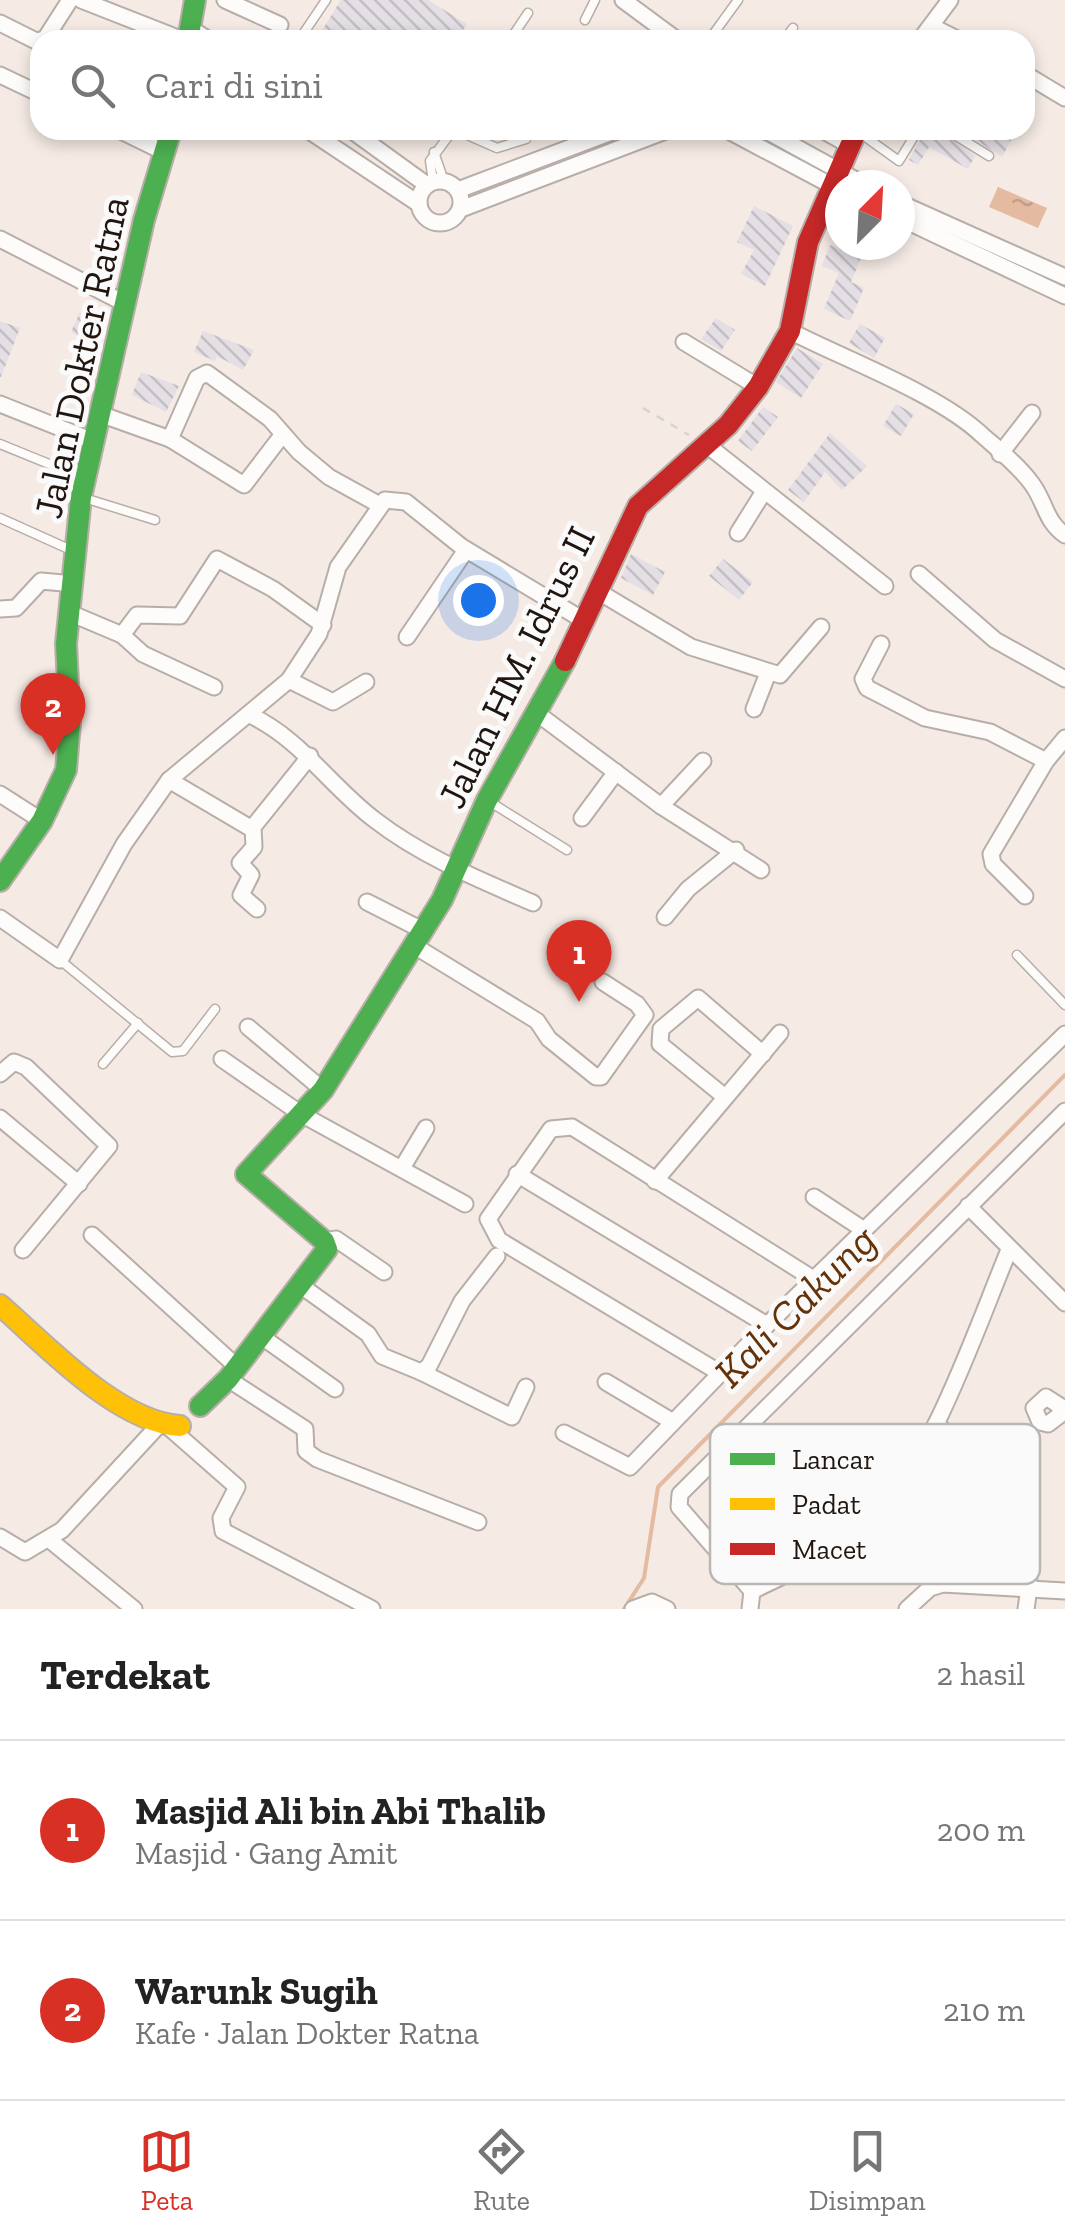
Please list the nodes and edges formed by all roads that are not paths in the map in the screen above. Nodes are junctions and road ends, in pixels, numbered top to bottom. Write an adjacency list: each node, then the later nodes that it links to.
1 (70, 0): 15 (street)
2 (81, 0): 16 (street)
3 (194, 0): 17 (street)
4 (225, 0): 13 (street)
5 (326, 0): 18 (lane)
6 (596, 0): 11 (lane)
7 (624, 0): 20 (street)
8 (738, 0): 21 (lane)
9 (950, 0): 14 (street)
10 (528, 12): 19 (lane)
11 (585, 20)
12 (0, 23): 24 (street)
13 (280, 25)
14 (931, 26): 22 (street); 23 (street)
15 (51, 30)
16 (169, 30)
17 (188, 30)
18 (306, 30)
19 (516, 30)
20 (664, 30)
21 (716, 30)
22 (928, 30)
23 (939, 30)
24 (30, 38)
25 (0, 75): 27 (street)
26 (1035, 80): 28 (street)
27 (30, 89)
28 (1065, 98)
29 (139, 140): 44 (street)
30 (168, 140): 44 (street, Jalan Dokter Ratna)
31 (323, 140): 51 (street)
32 (367, 140): 49 (street)
33 (445, 140): 49 (lane)
34 (478, 140): 35 (lane)
35 (523, 140)
36 (590, 140): 50 (street)
37 (642, 140): 53 (street)
38 (748, 140): 48 (street)
39 (779, 140): 47 (street)
40 (852, 140): 46 (street, Jalan HM. Idrus II)
41 (863, 140): 42 (lane)
42 (912, 140)
43 (963, 140): 45 (lane)
44 (164, 152): 59 (street, Jalan Dokter Ratna)
45 (989, 156)
46 (840, 170)
47 (825, 173)
48 (825, 176)
49 (434, 182): 50 (street); 51 (street)
50 (458, 190): 53 (street)
51 (418, 204): 53 (street)
52 (825, 205): 60 (street, Jalan HM. Idrus II)
53 (461, 209)
54 (915, 210): 57 (street)
55 (915, 225): 58 (street)
56 (0, 239): 59 (street)
57 (1065, 277)
58 (1065, 296)
59 (126, 304): 65 (street, Jalan Dokter Ratna)
60 (790, 332): 62 (street, Jalan HM. Idrus II); 71 (street)
61 (684, 342): 62 (street)
62 (758, 387): 70 (street, Jalan HM. Idrus II)
63 (0, 404): 68 (street)
64 (1032, 413): 71 (street)
65 (100, 414): 67 (street); 68 (street, Jalan Dokter Ratna)
66 (283, 434): 67 (street); 67 (street); 74 (street)
67 (170, 439)
68 (93, 440): 72 (street, Jalan Dokter Ratna)
69 (0, 444): 72 (lane)
70 (708, 445): 73 (street); 84 (street, Jalan HM. Idrus II)
71 (1000, 454): 78 (street)
72 (83, 488): 76 (lane); 80 (street, Jalan Dokter Ratna)
73 (763, 493): 77 (street); 83 (street)
74 (378, 504): 79 (street); 88 (street)
75 (0, 518): 80 (lane)
76 (155, 520)
77 (738, 533)
78 (1065, 535)
79 (466, 550): 87 (street); 91 (street)
80 (76, 551): 82 (street, Jalan Dokter Ratna)
81 (920, 574): 95 (street)
82 (74, 584): 85 (street); 86 (street, Jalan Dokter Ratna)
83 (885, 586)
84 (600, 592): 87 (street, Jalan HM. Idrus II); 93 (street)
85 (0, 610)
86 (70, 613): 90 (street); 111 (street, Jalan Dokter Ratna)
87 (583, 620): 99 (street, Jalan HM. Idrus II)
88 (323, 625): 90 (street); 94 (street)
89 (821, 627): 93 (street)
90 (122, 635): 97 (street)
91 (407, 637)
92 (881, 644): 104 (street)
93 (768, 672): 98 (street)
94 (290, 680): 96 (street); 100 (street)
95 (1065, 680)
96 (366, 682)
97 (214, 688)
98 (754, 709)
99 (538, 714): 105 (street); 108 (street, Jalan HM. Idrus II)
100 (250, 715): 102 (street); 106 (street)
101 (1065, 738): 104 (street)
102 (310, 756): 112 (street); 116 (street)
103 (704, 761): 109 (street)
104 (1046, 761): 118 (street)
105 (616, 772): 109 (street); 110 (street)
106 (169, 780): 112 (street); 126 (street)
107 (0, 794): 111 (street)
108 (487, 800): 113 (lane); 116 (street, Jalan HM. Idrus II)
109 (661, 806): 114 (street)
110 (582, 818)
111 (42, 821): 117 (street, Jalan Dokter Ratna)
112 (252, 829): 121 (street)
113 (567, 850)
114 (736, 850): 115 (street); 122 (street)
115 (761, 870)
116 (458, 871): 120 (street); 124 (street, Jalan HM. Idrus II)
117 (0, 881)
118 (1025, 896)
119 (367, 902): 124 (street)
120 (533, 904)
121 (257, 909)
122 (666, 917)
123 (0, 918): 126 (street)
124 (418, 935): 127 (street); 138 (street, Jalan HM. Idrus II)
125 (1017, 955): 128 (lane)
126 (60, 960): 130 (lane)
127 (602, 982)
128 (1065, 1005)
129 (216, 1009): 130 (lane)
130 (138, 1023): 136 (lane)
131 (248, 1027): 138 (street)
132 (780, 1033): 134 (street)
133 (1065, 1034): 151 (street)
134 (763, 1054): 139 (street); 139 (street)
135 (222, 1058): 141 (street)
136 (103, 1064)
137 (0, 1074): 147 (street)
138 (323, 1090): 141 (street, Jalan HM. Idrus II)
139 (725, 1097): 146 (street)
140 (1065, 1112): 150 (street)
141 (301, 1114): 144 (street); 153 (street, Jalan HM. Idrus II)
142 (0, 1118): 147 (street)
143 (426, 1128): 144 (street)
144 (402, 1168): 149 (street)
145 (517, 1174): 146 (street); 162 (street); 166 (street)
146 (655, 1181): 158 (street)
147 (80, 1184): 154 (street)
148 (814, 1197): 151 (street)
149 (465, 1204)
150 (968, 1206): 155 (street); 172 (street)
151 (864, 1230): 158 (street)
152 (92, 1235): 164 (street)
153 (324, 1241): 157 (street); 159 (street)
154 (23, 1250)
155 (1009, 1250): 160 (street); 173 (street)
156 (497, 1256): 165 (street)
157 (384, 1272)
158 (815, 1280): 162 (street)
159 (300, 1285): 163 (street); 165 (street)
160 (1065, 1303)
161 (0, 1305): 174 (street)
162 (767, 1325): 166 (street)
163 (262, 1337): 164 (street); 169 (street)
164 (232, 1372): 170 (street); 177 (street)
165 (421, 1372): 168 (street)
166 (720, 1373): 171 (street)
167 (606, 1382): 171 (street)
168 (526, 1387)
169 (335, 1389)
170 (200, 1406)
171 (673, 1422): 175 (street)
172 (750, 1424)
173 (936, 1424)
174 (170, 1427): 179 (street); 188 (street)
175 (564, 1432)
176 (710, 1464): 180 (street)
177 (478, 1522)
178 (0, 1537): 179 (street)
179 (50, 1541): 187 (street)
180 (710, 1543)
181 (745, 1584): 185 (street)
182 (767, 1584): 185 (street)
183 (1029, 1584): 184 (street)
184 (1030, 1590): 186 (street); 192 (street); 193 (street)
185 (752, 1592): 191 (street)
186 (1065, 1592)
187 (134, 1609)
188 (372, 1609)
189 (633, 1609): 190 (street)
190 (667, 1609)
191 (750, 1609)
192 (908, 1609)
193 (1026, 1609)

